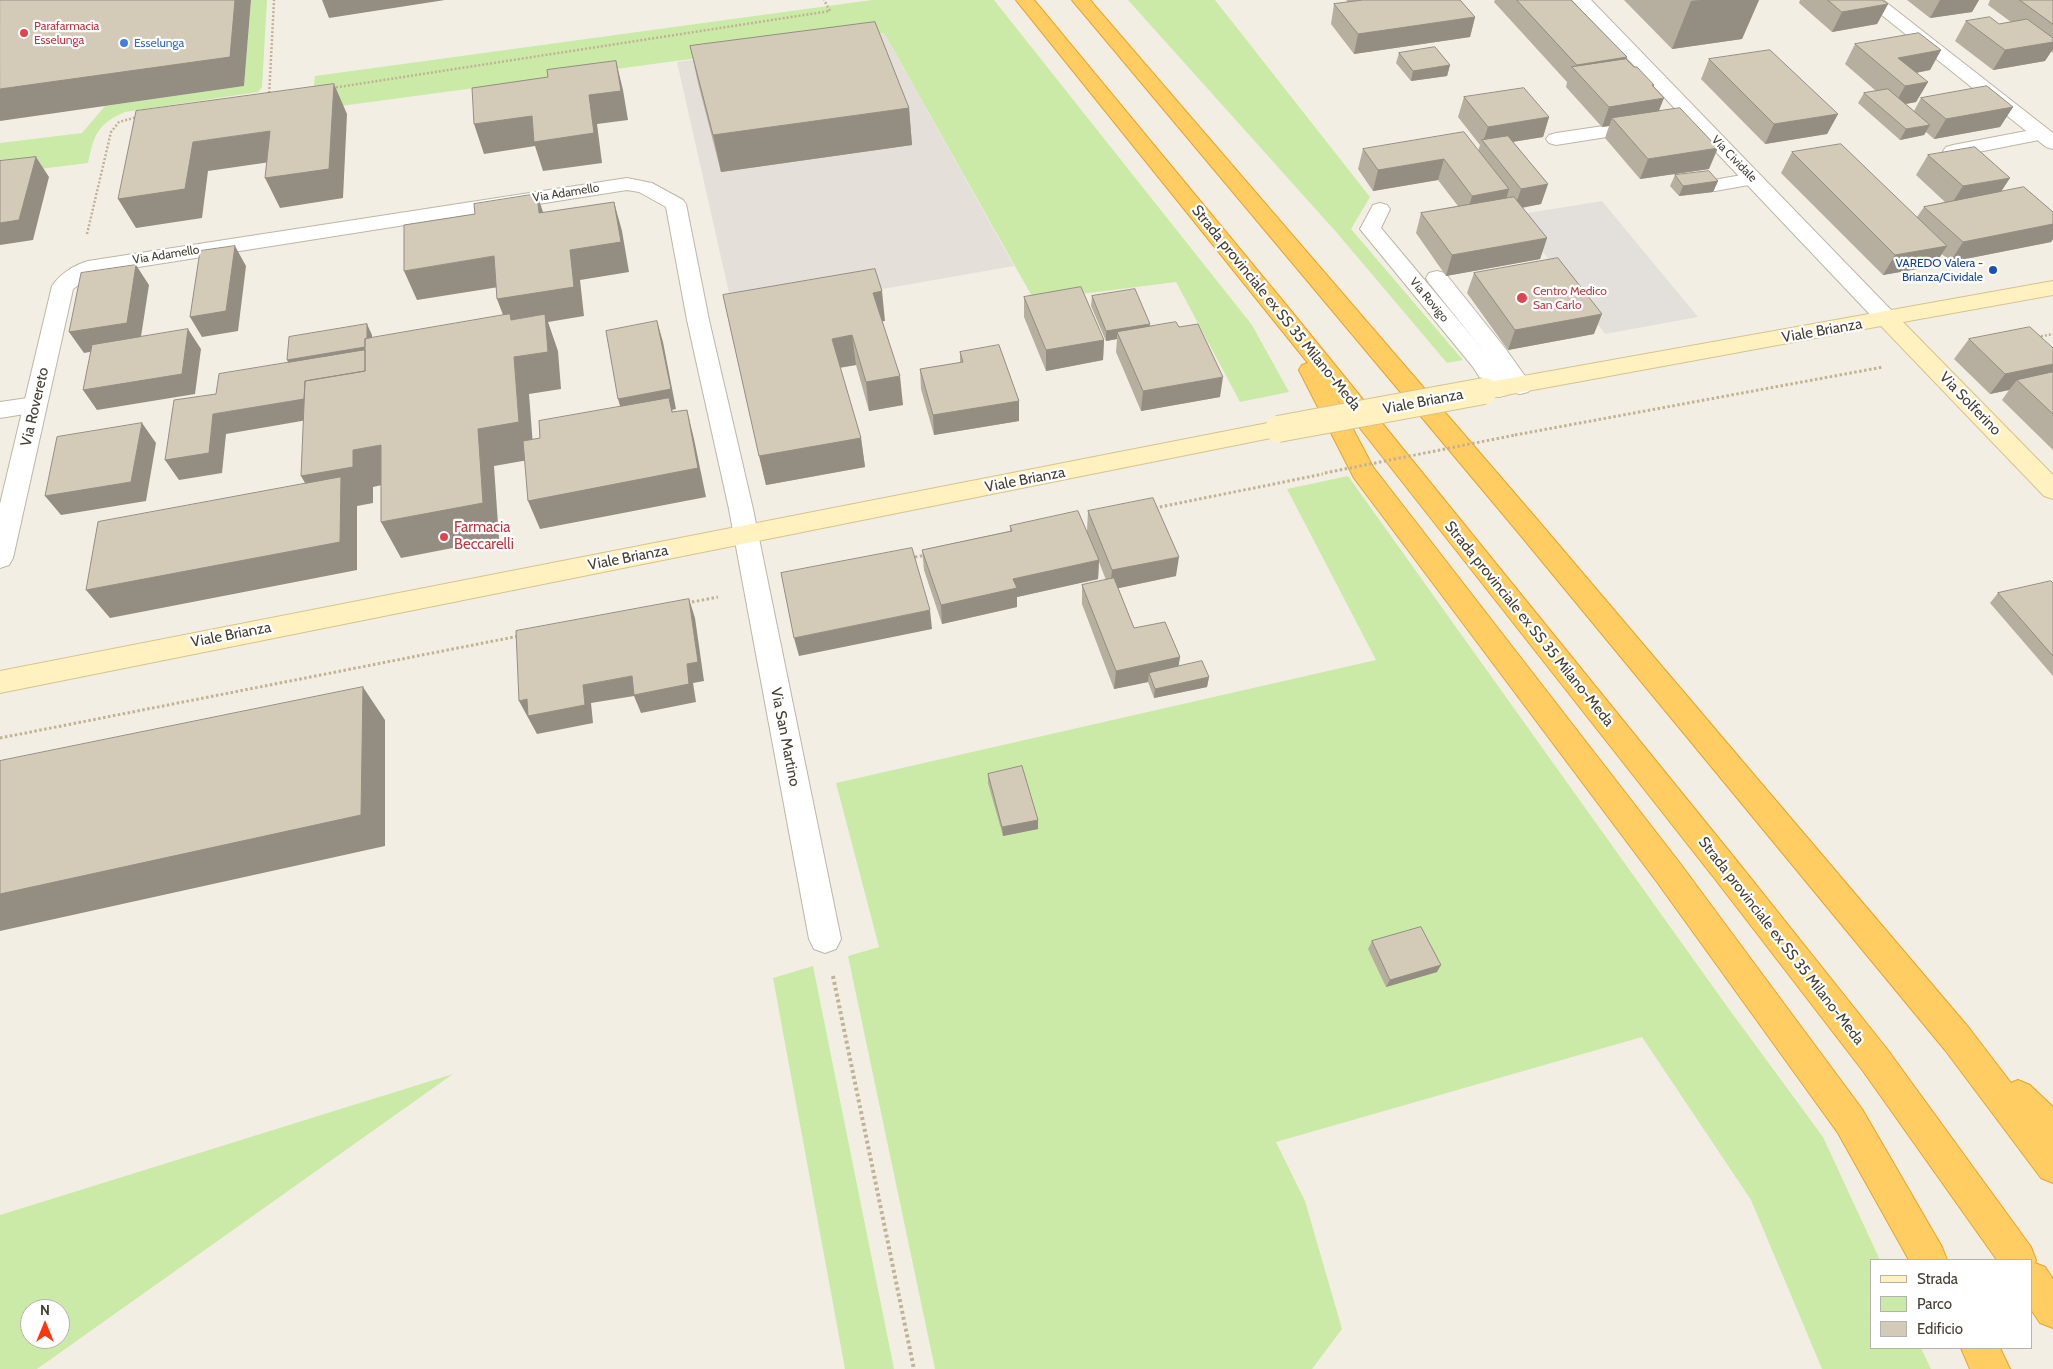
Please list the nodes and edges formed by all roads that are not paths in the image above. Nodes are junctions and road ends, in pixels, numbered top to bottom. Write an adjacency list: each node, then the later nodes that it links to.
1 (1025, 0): 15 (highway, Strada provinciale ex SS 35 Milano-Meda)
2 (1081, 0): 25 (highway)
3 (1581, 0): 5 (street, Via Cividale)
4 (1872, 0): 7 (street)
5 (1695, 118): 6 (street); 9 (street, Via Cividale)
6 (1556, 139)
7 (2047, 139): 8 (street)
8 (1953, 151)
9 (1753, 179): 10 (street); 16 (street, Via Cividale)
10 (1715, 185)
11 (1380, 209): 17 (street, Via Rovigo)
12 (88, 268): 18 (street, Via Rovereto); 21 (street, Via Adamello)
13 (1437, 278): 17 (street)
14 (2053, 288): 16 (street, Viale Brianza)
15 (1284, 317): 28 (highway); 29 (highway, Strada provinciale ex SS 35 Milano-Meda)
16 (1887, 319): 17 (street, Viale Brianza); 20 (street, Via Solferino)
17 (1501, 389): 21 (street, Viale Brianza, bridge)
18 (35, 405): 19 (street); 22 (street, Via Rovereto)
19 (0, 410)
20 (2053, 490)
21 (746, 535): 23 (street, Viale Brianza); 24 (street, Via San Martino)
22 (0, 558)
23 (0, 682)
24 (825, 939)
25 (1957, 1039): 26 (highway); 27 (highway)
26 (2053, 1131)
27 (2053, 1166)
28 (1928, 1259)
29 (2017, 1259)
30 (2033, 1281): 31 (highway)
31 (2053, 1310)
32 (1980, 1349): 33 (highway)
33 (1991, 1369)

